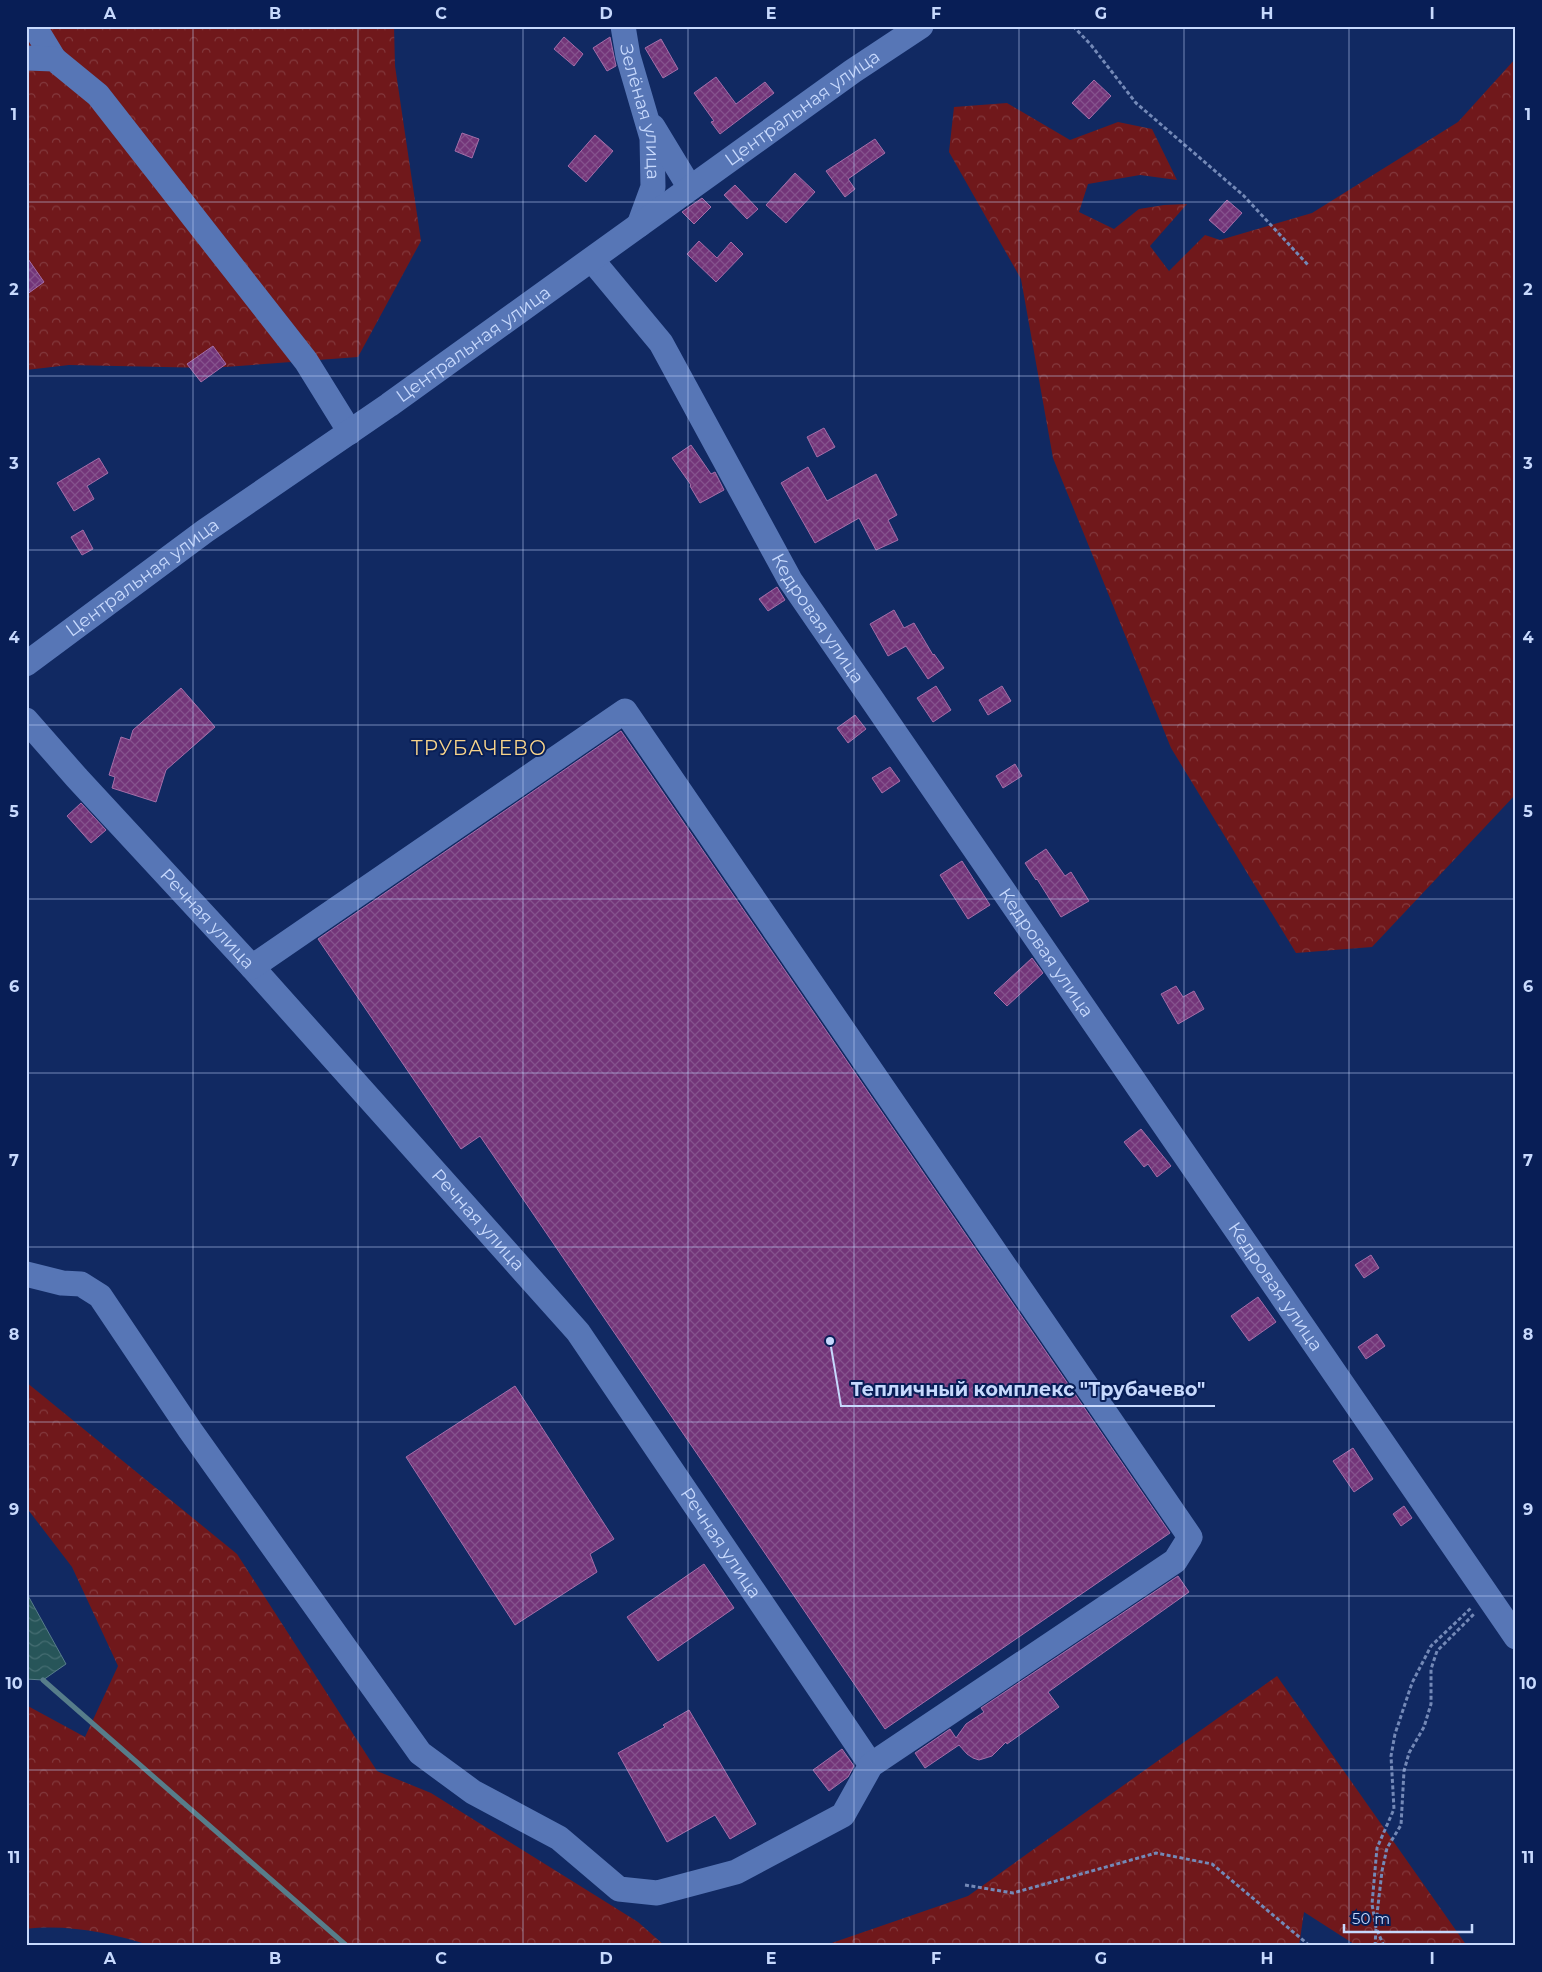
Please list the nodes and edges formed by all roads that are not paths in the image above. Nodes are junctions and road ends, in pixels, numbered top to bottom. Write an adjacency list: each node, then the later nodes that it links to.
1 (34, 26): 6 (street)
2 (623, 26): 7 (street, Зелёная улица)
3 (921, 26): 4 (street, Центральная улица)
4 (887, 36): 8 (street, Центральная улица)
5 (26, 58): 6 (street)
6 (54, 59): 11 (street)
7 (648, 119): 8 (street); 9 (street, Зелёная улица)
8 (690, 188): 9 (street, Центральная улица)
9 (639, 224): 10 (street, Центральная улица)
10 (592, 260): 11 (street, Центральная улица); 16 (street, Кедровая улица)
11 (350, 432): 12 (street, Центральная улица)
12 (26, 664)
13 (26, 720): 14 (street, Речная улица)
14 (252, 968): 17 (street, Речная улица); 17 (street)
15 (26, 1274): 17 (street)
16 (1516, 1637)
17 (871, 1765)

